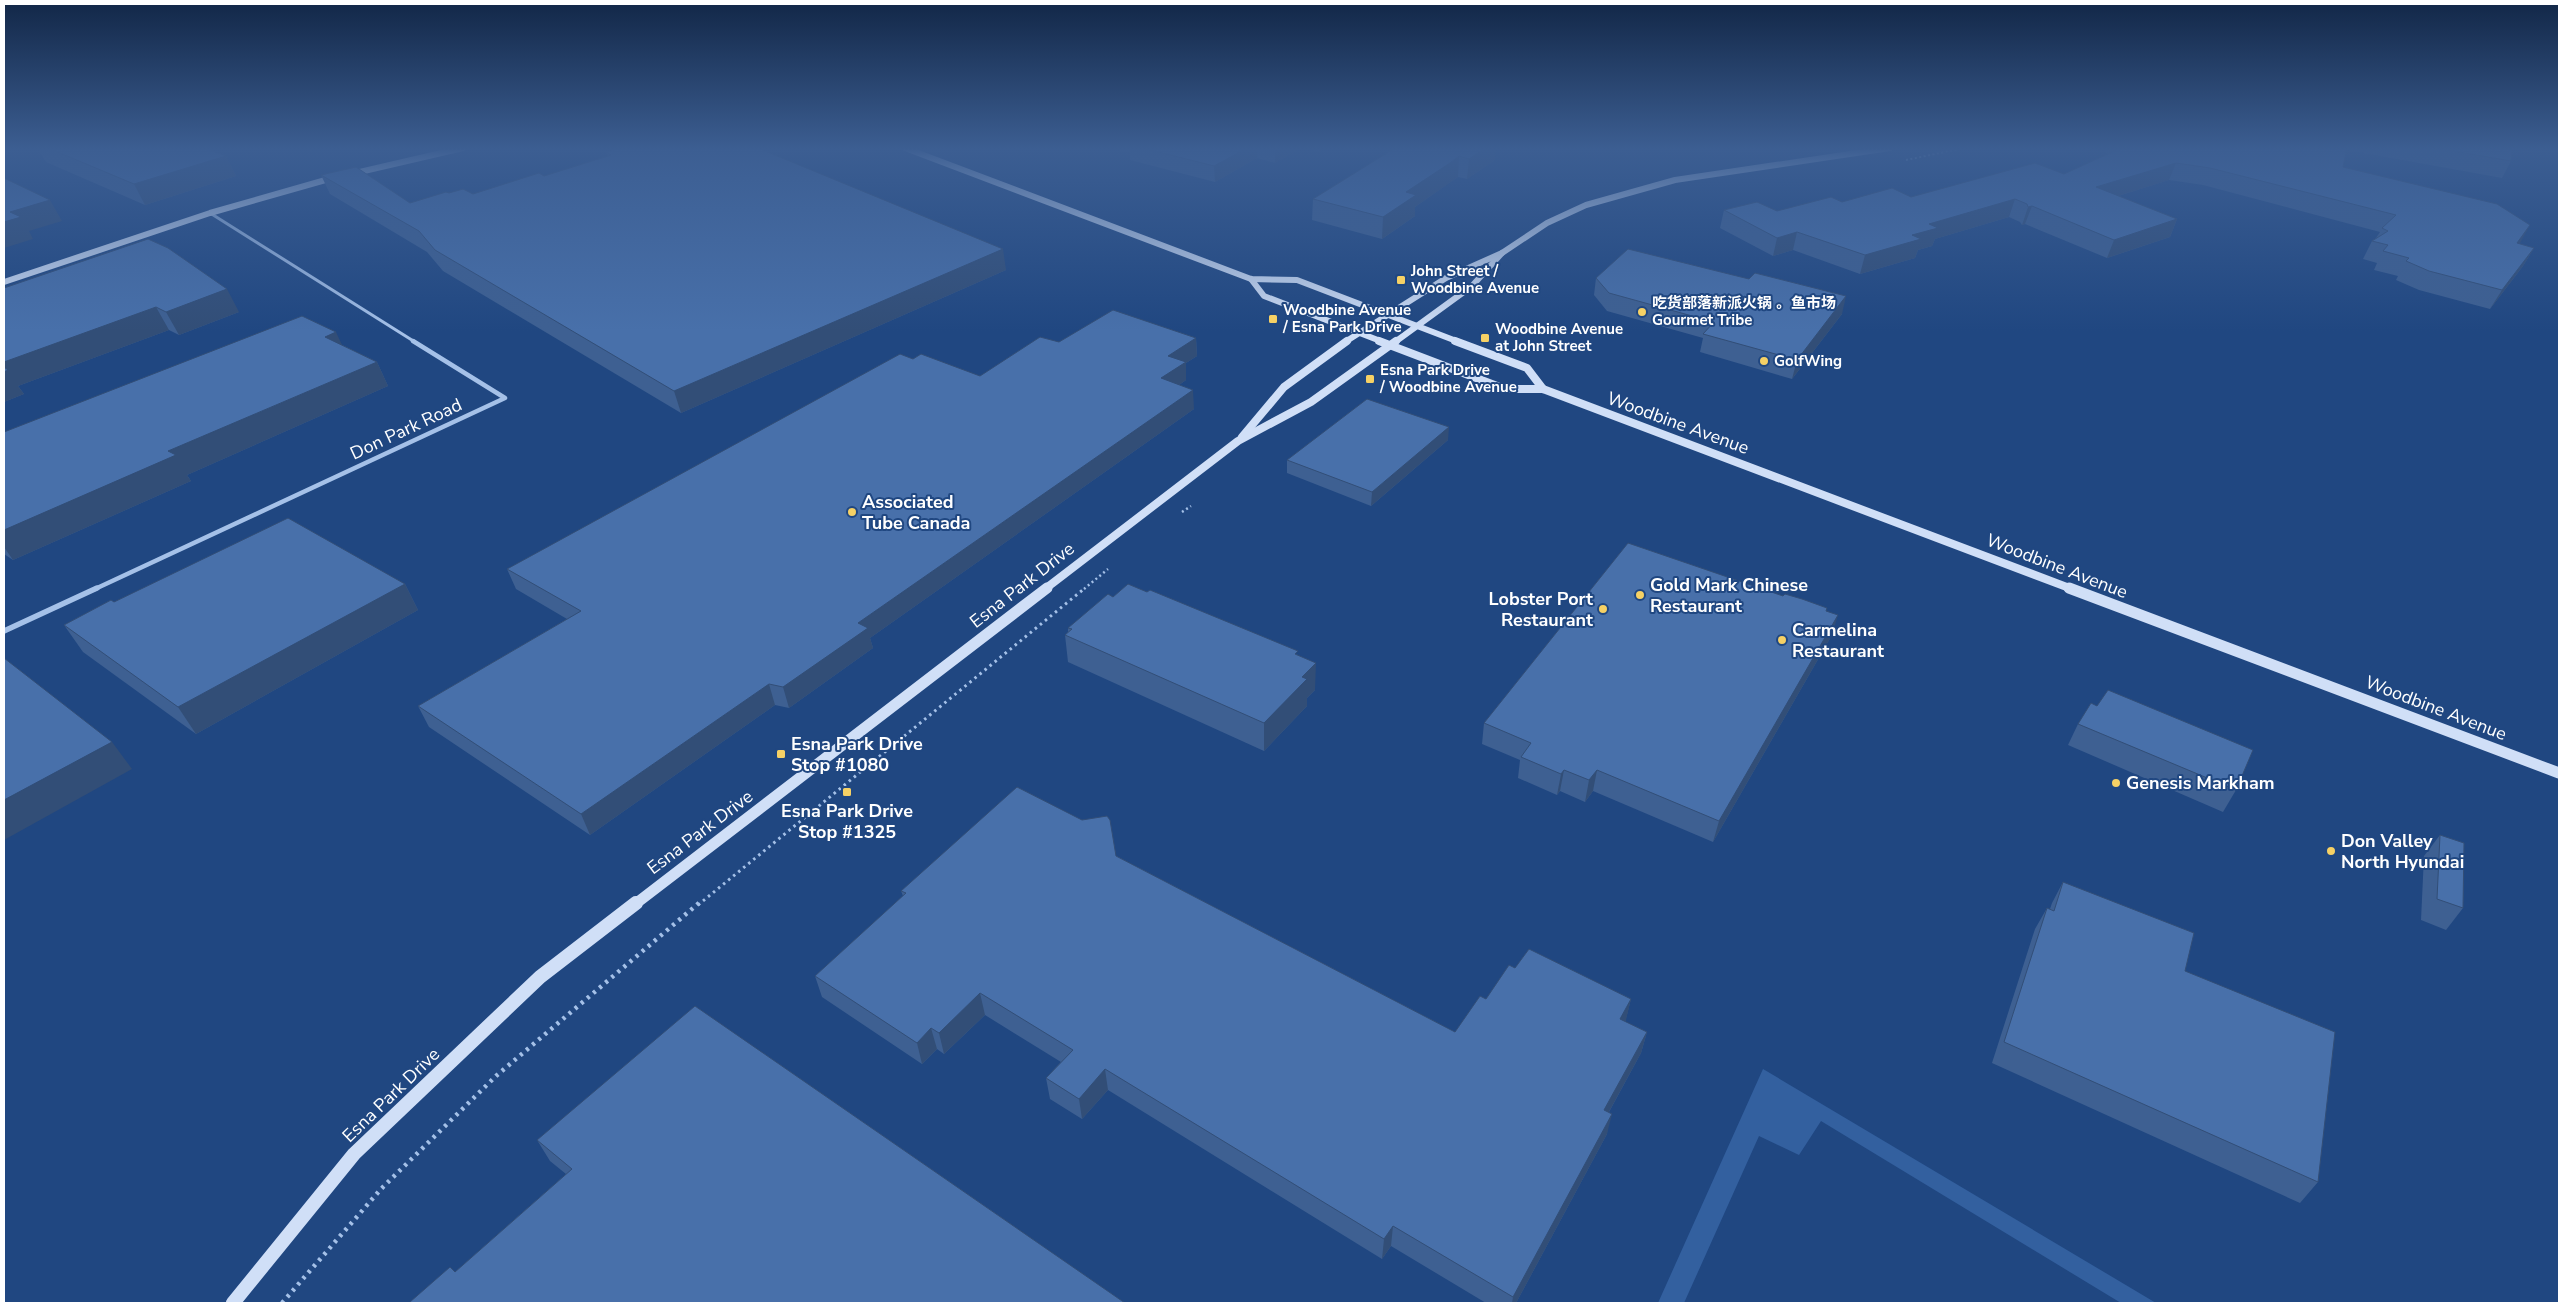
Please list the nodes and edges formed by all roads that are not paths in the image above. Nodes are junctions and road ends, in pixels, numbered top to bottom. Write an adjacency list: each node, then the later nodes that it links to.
1 (226, 209): 4 (main road)
2 (1065, 209): 6 (main road, Woodbine Avenue)
3 (1577, 209): 5 (main road)
4 (210, 214): 7 (main road); 14 (street, Don Park Road)
5 (1502, 253): 8 (main road, Esna Park Drive); 9 (main road, Esna Park Drive)
6 (1251, 280): 8 (main road, Woodbine Avenue); 10 (main road, Woodbine Avenue)
7 (4, 282)
8 (1386, 314): 9 (main road, Woodbine Avenue); 10 (main road, Esna Park Drive)
9 (1414, 326): 11 (main road, Esna Park Drive); 12 (main road, Woodbine Avenue)
10 (1357, 333): 11 (main road, Woodbine Avenue); 13 (main road, Esna Park Drive)
11 (1389, 345): 12 (main road, Woodbine Avenue); 13 (main road, Esna Park Drive)
12 (1542, 389): 15 (main road, Woodbine Avenue)
13 (1238, 441): 16 (main road, Esna Park Drive)
14 (4, 631)
15 (2559, 773)
16 (233, 1303)

